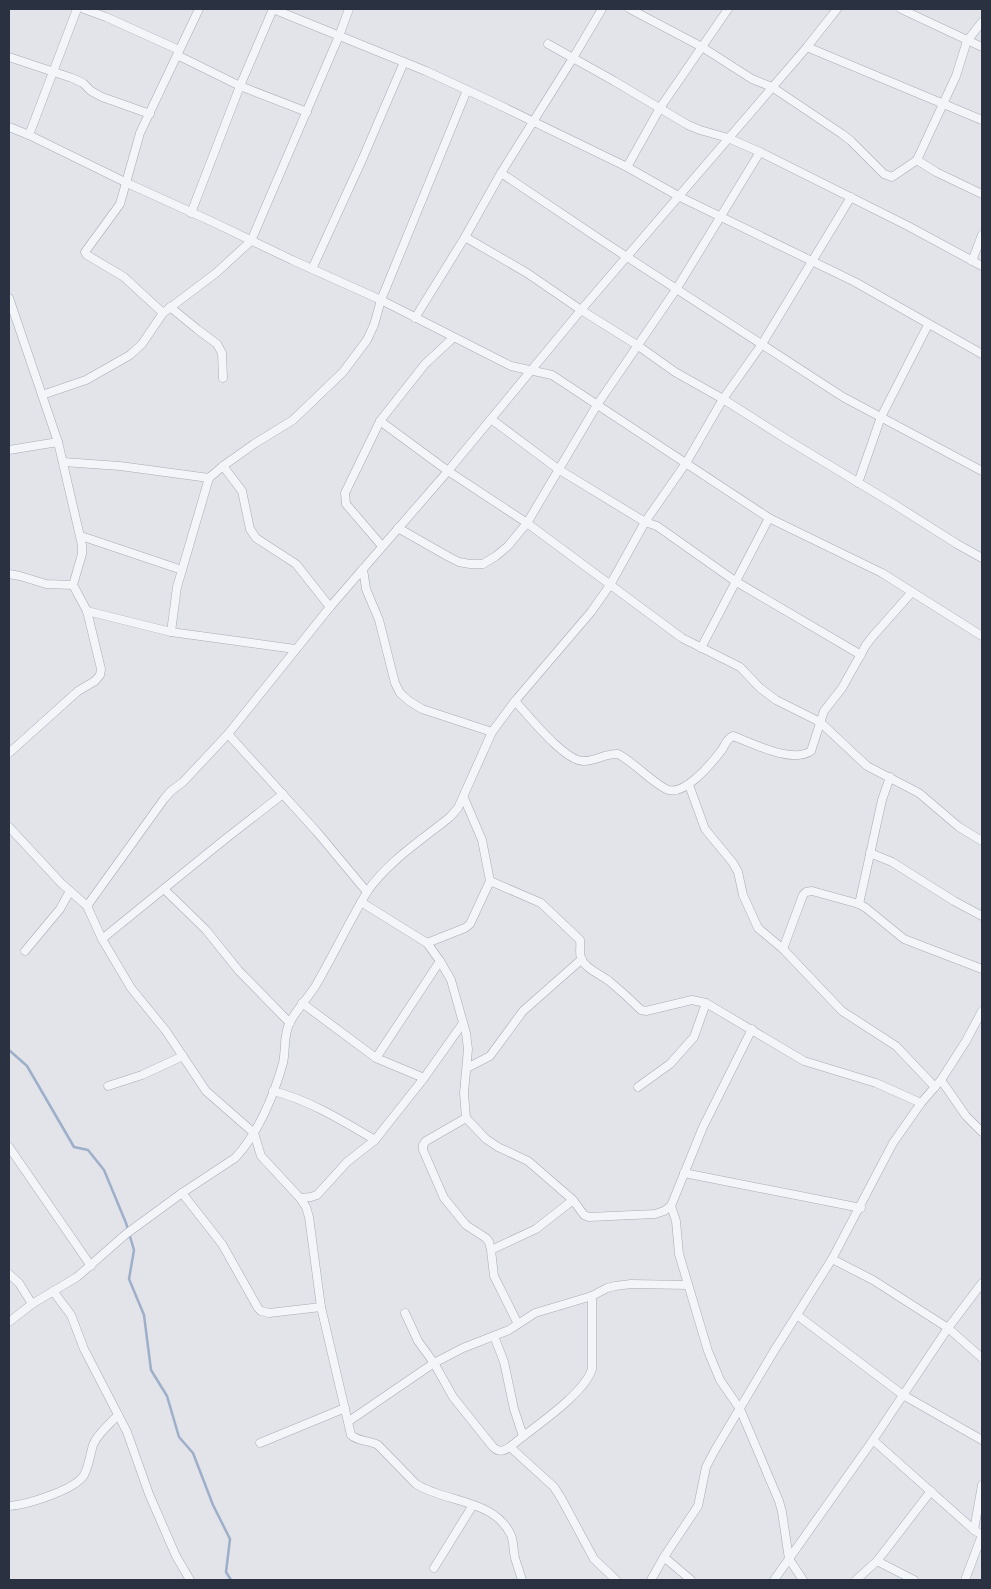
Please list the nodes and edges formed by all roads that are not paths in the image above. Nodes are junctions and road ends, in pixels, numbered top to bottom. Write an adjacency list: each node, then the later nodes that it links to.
1 (77, 9): 22 (street)
2 (84, 9): 18 (street)
3 (199, 9): 18 (street)
4 (273, 9): 12 (street); 23 (street)
5 (349, 9): 12 (street)
6 (602, 9): 20 (street)
7 (630, 9): 15 (street)
8 (728, 9): 15 (street)
9 (837, 9): 16 (street)
10 (901, 9): 13 (street)
11 (982, 22): 13 (street)
12 (339, 36): 21 (street); 28 (street)
13 (967, 41): 17 (street); 26 (street)
14 (548, 44): 20 (street)
15 (702, 47): 24 (street); 27 (street)
16 (807, 47): 24 (street); 26 (street)
17 (982, 47)
18 (178, 52): 23 (street); 29 (street)
19 (9, 57): 22 (street)
20 (573, 58): 27 (street); 31 (street)
21 (404, 62): 25 (street); 52 (street)
22 (54, 72): 29 (street); 33 (street)
23 (240, 86): 28 (street); 43 (street)
24 (772, 87): 34 (street); 36 (street)
25 (468, 90): 31 (street); 55 (street)
26 (943, 103): 30 (street); 36 (street)
27 (660, 108): 34 (street); 37 (street)
28 (307, 112): 47 (street)
29 (150, 114): 39 (street)
30 (982, 120)
31 (533, 122): 37 (street); 38 (street)
32 (9, 127): 33 (street)
33 (29, 135): 39 (street)
34 (728, 138): 35 (street); 41 (street)
35 (760, 152): 42 (street); 44 (street)
36 (917, 160): 40 (street)
37 (627, 167): 41 (street)
38 (501, 173): 46 (street); 48 (street)
39 (127, 183): 43 (street); 58 (street)
40 (982, 194)
41 (680, 196): 44 (street); 48 (street)
42 (850, 198): 49 (street); 50 (street)
43 (191, 213): 47 (street)
44 (721, 217): 49 (street); 53 (street)
45 (982, 235): 50 (street)
46 (465, 237): 57 (street); 59 (street)
47 (251, 241): 52 (street); 56 (street)
48 (628, 256): 53 (street); 57 (street)
49 (813, 261): 60 (street); 62 (street)
50 (972, 261): 51 (street)
51 (982, 266)
52 (312, 270): 55 (street)
53 (677, 288): 62 (street); 63 (street)
54 (9, 299): 67 (street)
55 (381, 300): 59 (street); 77 (street)
56 (170, 307): 58 (street); 66 (street)
57 (581, 310): 63 (street); 65 (street)
58 (163, 313): 67 (street)
59 (415, 318): 61 (street)
60 (928, 324): 64 (street); 70 (street)
61 (453, 338): 65 (street); 72 (street)
62 (762, 344): 68 (street); 70 (street)
63 (637, 345): 68 (street); 69 (street)
64 (982, 354)
65 (530, 371): 69 (street); 71 (street)
66 (223, 378)
67 (42, 395): 73 (street)
68 (723, 399): 76 (street); 82 (street)
69 (596, 405): 76 (street); 78 (street)
70 (881, 417): 80 (street); 82 (street)
71 (491, 419): 78 (street); 79 (street)
72 (380, 422): 79 (street); 88 (street)
73 (58, 442): 74 (street); 75 (street)
74 (9, 450)
75 (63, 462): 81 (street); 87 (street)
76 (686, 463): 83 (street); 84 (street)
77 (223, 466): 81 (street); 97 (street)
78 (558, 469): 84 (street); 85 (street)
79 (448, 471): 85 (street); 86 (street)
80 (982, 471)
81 (209, 478): 91 (street)
82 (858, 482): 89 (street)
83 (769, 518): 93 (street); 96 (street)
84 (645, 522): 93 (street); 95 (street)
85 (527, 524): 86 (street); 95 (street)
86 (398, 528): 88 (street)
87 (81, 536): 91 (street); 94 (street)
88 (382, 546): 90 (street)
89 (982, 558)
90 (363, 569): 97 (street); 106 (street)
91 (182, 570): 99 (street)
92 (9, 574): 94 (street)
93 (735, 582): 101 (street); 103 (street)
94 (73, 585): 98 (street)
95 (610, 585): 101 (street); 104 (street)
96 (912, 592): 100 (street); 103 (street)
97 (330, 607): 102 (street)
98 (87, 611): 99 (street); 108 (street)
99 (170, 632): 102 (street)
100 (982, 636)
101 (701, 648): 105 (street)
102 (295, 650): 107 (street)
103 (861, 655): 105 (street)
104 (515, 701): 106 (street); 110 (street)
105 (820, 722): 109 (street); 110 (street)
106 (492, 732): 112 (street)
107 (228, 734): 111 (street); 122 (street)
108 (9, 753)
109 (890, 777): 114 (street); 115 (street)
110 (689, 785): 126 (street)
111 (283, 794): 117 (street); 119 (street)
112 (464, 798): 116 (street); 119 (street)
113 (9, 827): 118 (street)
114 (982, 841)
115 (870, 853): 121 (street); 123 (street)
116 (490, 881): 125 (street); 128 (street)
117 (164, 889): 124 (street); 134 (street)
118 (70, 891): 122 (street); 127 (street)
119 (367, 892): 120 (street)
120 (361, 902): 125 (street); 131 (street)
121 (859, 904): 126 (street); 130 (street)
122 (87, 906): 124 (street)
123 (982, 916)
124 (102, 939): 137 (street)
125 (427, 943): 129 (street)
126 (783, 949): 144 (street)
127 (25, 951)
128 (582, 959): 132 (street); 139 (street)
129 (440, 961): 135 (street); 138 (street)
130 (982, 969)
131 (302, 1003): 134 (street); 138 (street)
132 (706, 1003): 136 (street); 143 (street)
133 (982, 1011): 141 (street)
134 (290, 1023): 145 (street)
135 (463, 1023): 139 (street); 140 (street)
136 (752, 1029): 146 (street); 152 (street)
137 (183, 1056): 142 (street); 149 (street)
138 (376, 1058): 140 (street)
139 (467, 1068): 147 (street)
140 (424, 1078): 150 (street)
141 (941, 1080): 144 (street); 148 (street)
142 (108, 1086)
143 (638, 1087)
144 (935, 1087): 146 (street)
145 (273, 1091): 149 (street); 150 (street)
146 (921, 1103): 157 (street)
147 (466, 1118): 155 (street); 158 (street)
148 (982, 1132)
149 (254, 1133): 153 (street); 154 (street)
150 (375, 1140): 154 (street)
151 (9, 1147): 160 (street)
152 (684, 1173): 156 (street); 157 (street)
153 (182, 1192): 160 (street); 167 (street)
154 (300, 1198): 167 (street)
155 (573, 1200): 156 (street); 158 (street)
156 (671, 1206): 163 (street)
157 (861, 1208): 159 (street)
158 (491, 1250): 171 (street)
159 (832, 1260): 169 (street); 172 (street)
160 (92, 1266): 164 (street)
161 (9, 1274): 166 (street)
162 (982, 1283): 172 (street)
163 (688, 1285): 165 (street); 178 (street)
164 (53, 1292): 166 (street); 179 (street)
165 (592, 1296): 171 (street); 181 (street)
166 (32, 1304): 170 (street)
167 (321, 1307): 177 (street)
168 (406, 1312): 175 (street)
169 (797, 1314): 176 (street); 178 (street)
170 (9, 1322)
171 (518, 1324): 173 (street)
172 (948, 1328): 174 (street); 176 (street)
173 (494, 1336): 175 (street); 181 (street)
174 (982, 1358)
175 (434, 1363): 180 (street); 185 (street)
176 (903, 1394): 182 (street); 183 (street)
177 (346, 1408): 180 (street); 184 (street)
178 (740, 1409): 192 (street); 193 (street)
179 (118, 1415): 189 (street); 196 (street)
180 (349, 1421): 188 (street)
181 (523, 1436): 185 (street)
182 (873, 1440): 187 (street); 193 (street)
183 (982, 1440)
184 (260, 1443)
185 (510, 1447): 198 (street)
186 (982, 1485): 190 (street)
187 (931, 1491): 190 (street); 194 (street)
188 (473, 1505): 195 (street); 197 (street)
189 (9, 1506)
190 (974, 1530): 191 (street)
191 (982, 1535): 205 (street)
192 (664, 1557): 199 (street); 200 (street)
193 (789, 1559): 201 (street); 202 (street)
194 (877, 1561): 203 (street); 204 (street)
195 (434, 1568)
196 (190, 1580)
197 (522, 1580)
198 (616, 1580)
199 (651, 1580)
200 (691, 1580)
201 (774, 1580)
202 (803, 1580)
203 (856, 1580)
204 (914, 1580)
205 (965, 1580)

